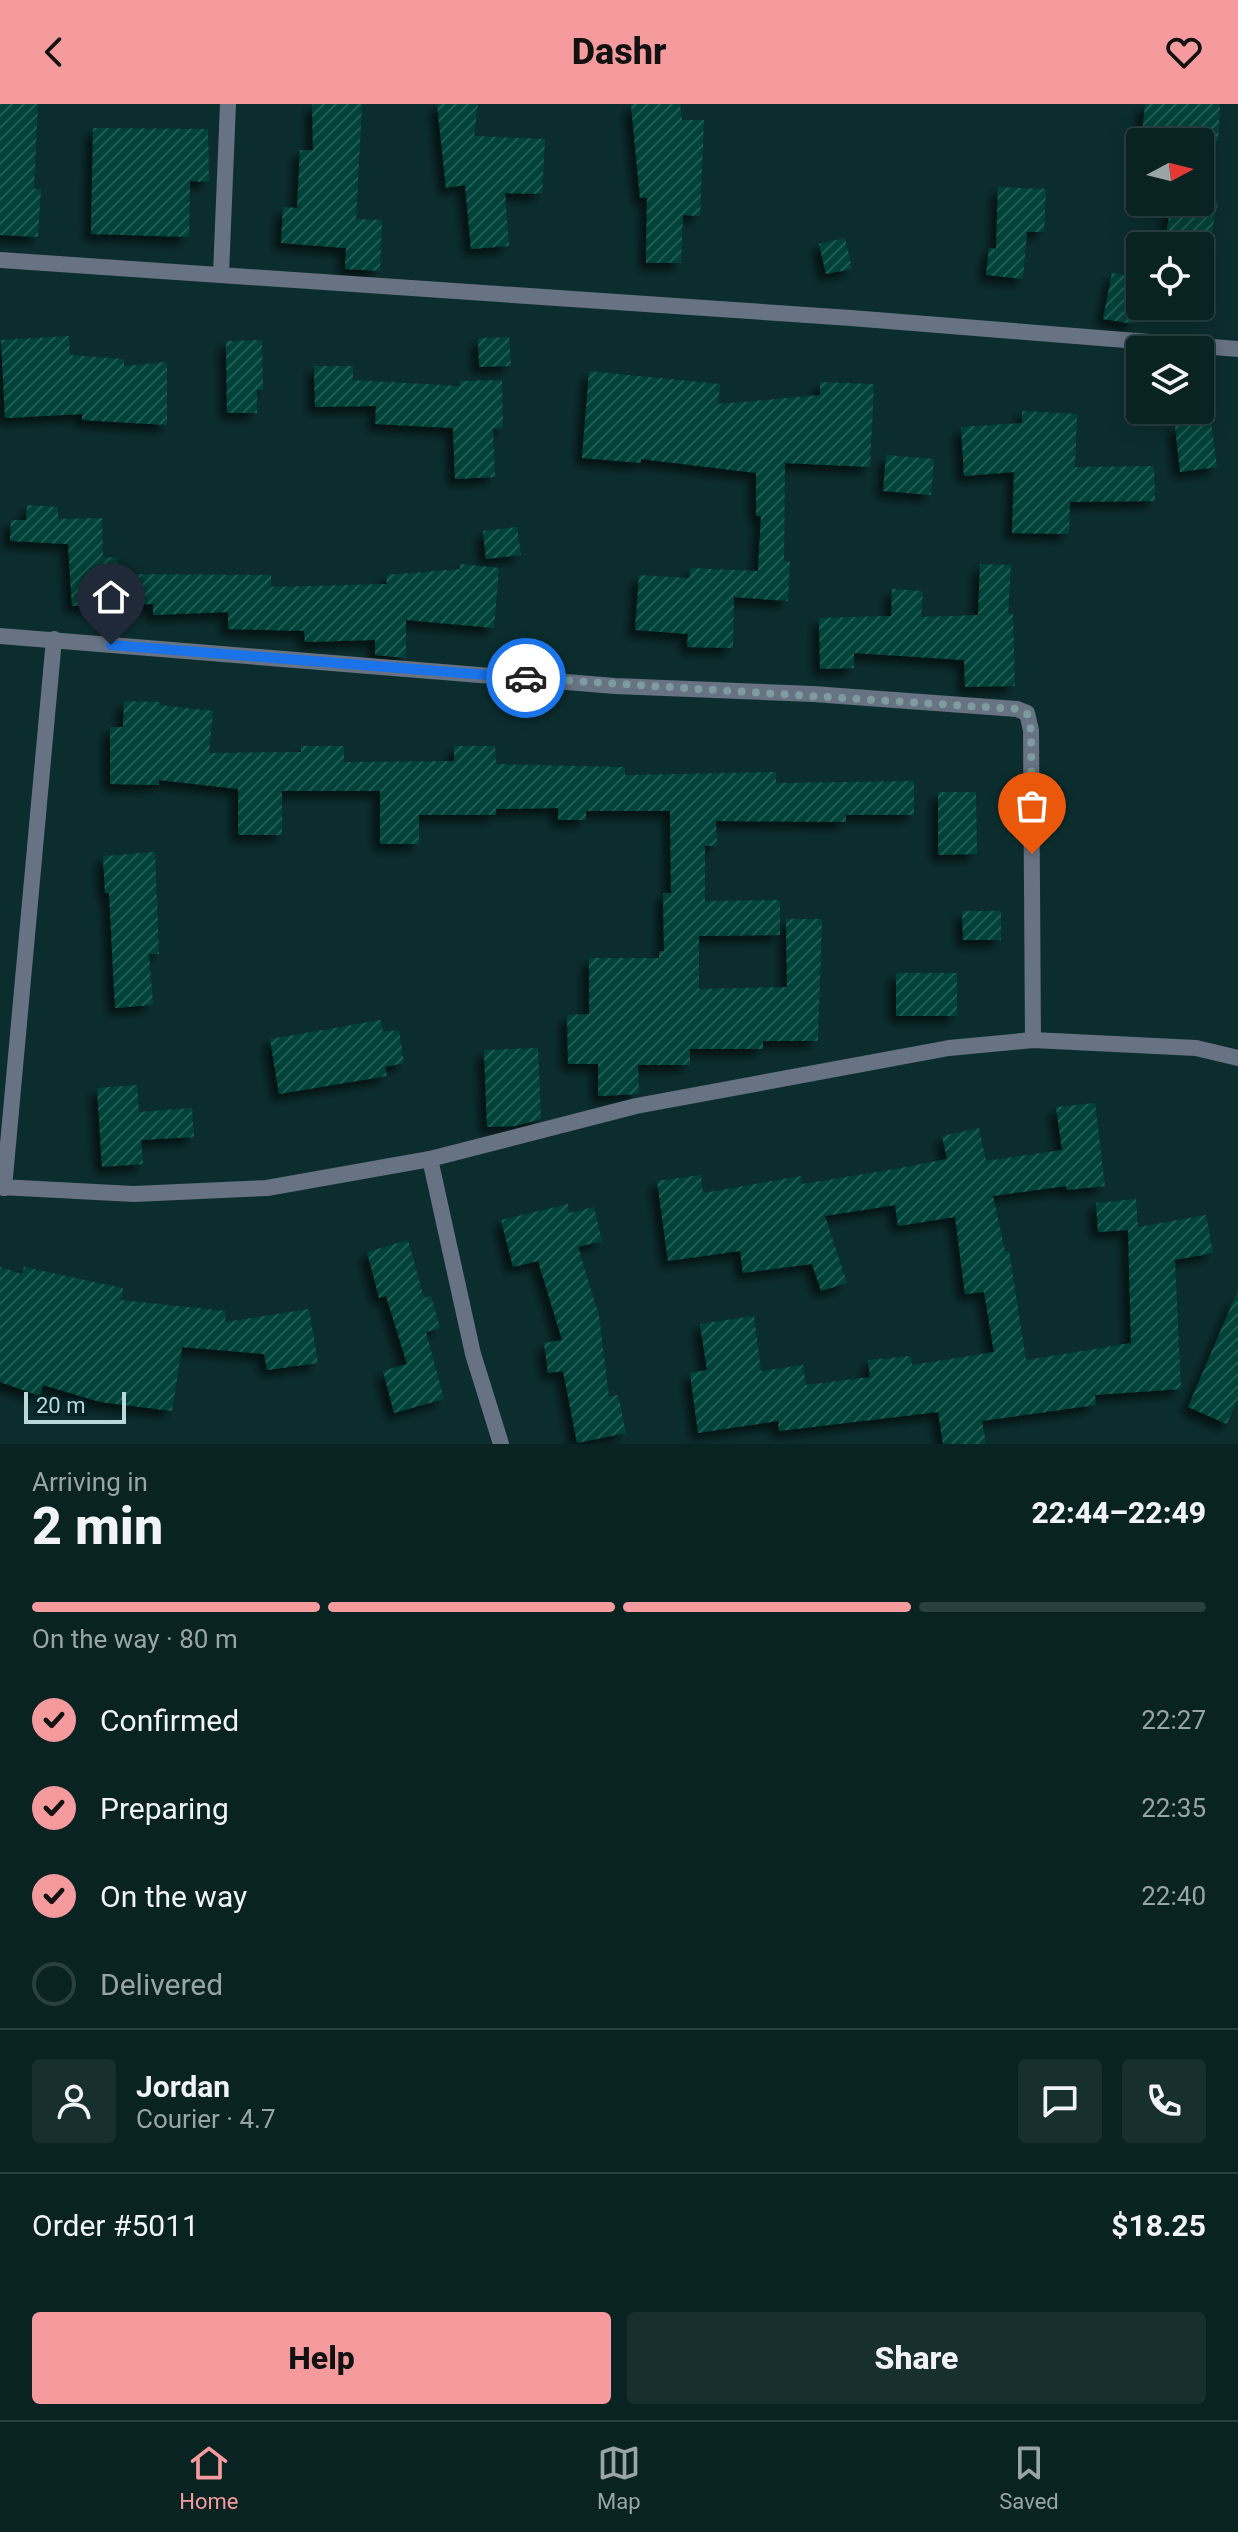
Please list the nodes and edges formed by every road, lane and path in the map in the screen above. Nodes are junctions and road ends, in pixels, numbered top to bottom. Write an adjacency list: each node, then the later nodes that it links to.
1 (228, 104): 3 (street)
2 (0, 260): 3 (street)
3 (221, 274): 4 (street)
4 (1238, 349)
5 (0, 636): 6 (street)
6 (54, 639): 7 (street); 10 (street)
7 (1033, 1040): 8 (street); 9 (street)
8 (1238, 1058)
9 (430, 1159): 10 (street); 11 (street)
10 (2, 1188)
11 (501, 1444)

